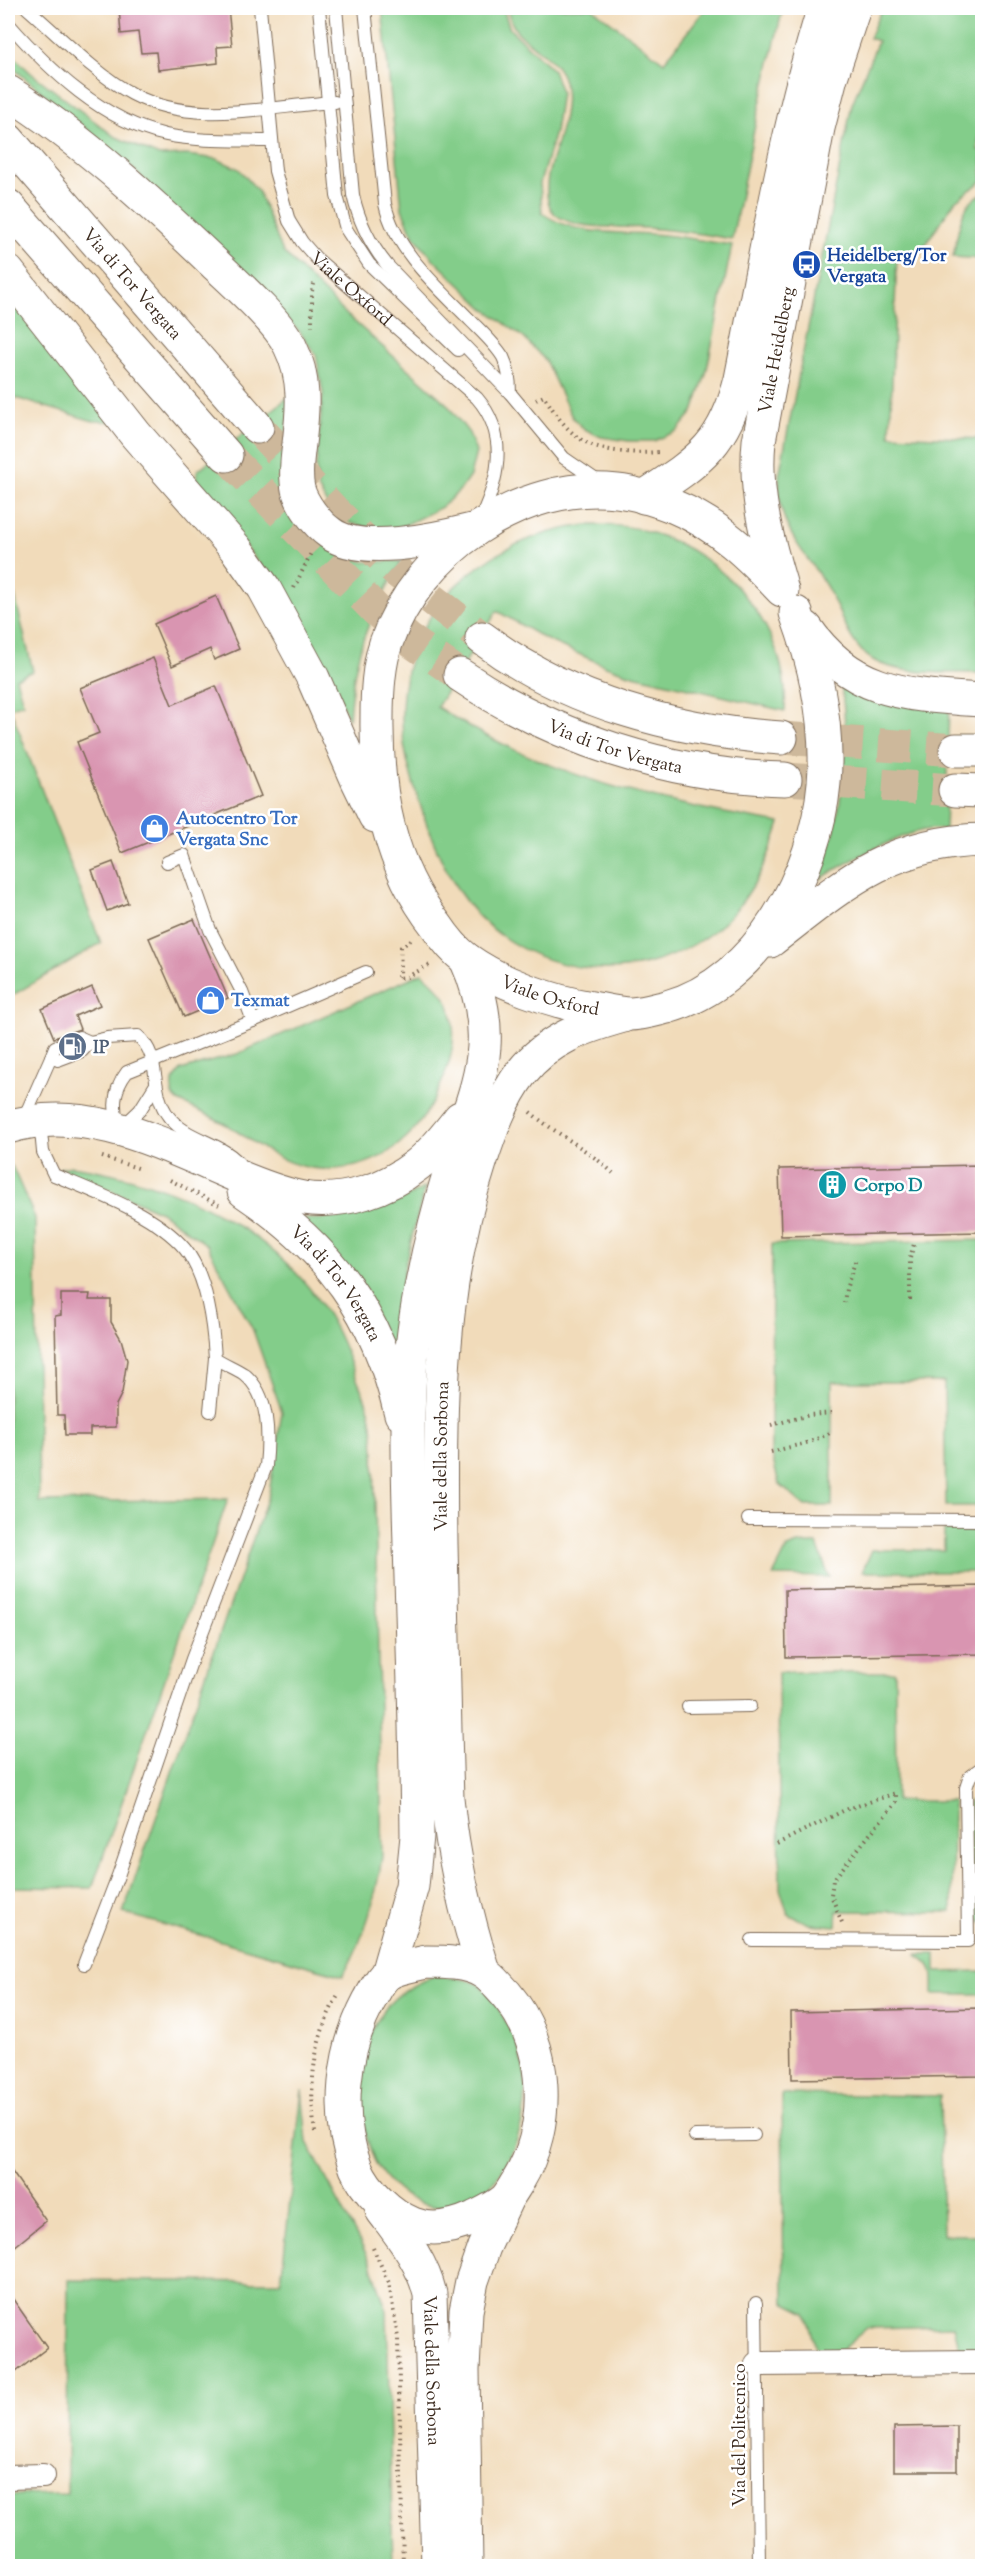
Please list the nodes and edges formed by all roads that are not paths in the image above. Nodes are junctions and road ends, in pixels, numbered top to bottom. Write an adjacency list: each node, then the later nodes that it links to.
1 (27, 8): 12 (lane)
2 (260, 8): 12 (lane, Viale Oxford)
3 (319, 8): 11 (lane, Viale Oxford)
4 (336, 8): 10 (lane, Viale Oxford)
5 (365, 8): 17 (lane)
6 (824, 8): 20 (street, Viale Heidelberg)
7 (854, 8): 22 (street, Viale Heidelberg)
8 (8, 22): 14 (lane)
9 (8, 92): 21 (street)
10 (345, 102): 11 (lane); 17 (lane, Viale Oxford)
11 (328, 103): 12 (lane); 17 (lane, Viale Oxford)
12 (269, 108): 14 (lane, Viale Oxford)
13 (8, 140): 18 (street, Via di Tor Vergata)
14 (272, 141): 21 (lane, Viale Oxford)
15 (8, 206): 19 (street)
16 (8, 272): 29 (street)
17 (510, 393): 20 (lane, Viale Oxford)
18 (257, 427)
19 (226, 455)
20 (630, 494): 21 (street, Viale Oxford); 22 (street, Viale Oxford)
21 (476, 529): 29 (street, Viale Oxford)
22 (789, 601): 25 (street); 33 (street, Viale Oxford)
23 (482, 638): 26 (street, Via di Tor Vergata)
24 (460, 675): 27 (street, Via di Tor Vergata)
25 (982, 700)
26 (781, 738)
27 (785, 779)
28 (982, 840): 33 (street)
29 (392, 844): 31 (street, Viale Oxford)
30 (167, 862): 35 (lane)
31 (466, 959): 34 (street, Viale Oxford); 38 (street, Viale della Sorbona)
32 (366, 972): 35 (lane)
33 (728, 974): 34 (street, Viale Oxford)
34 (630, 1014): 53 (street, Viale della Sorbona)
35 (253, 1021): 36 (lane)
36 (153, 1061): 37 (lane); 39 (lane); 40 (lane)
37 (154, 1086): 40 (lane); 42 (lane)
38 (473, 1103): 42 (street, Via di Tor Vergata); 45 (street, Viale della Sorbona)
39 (21, 1124): 40 (street, Via di Tor Vergata); 43 (lane)
40 (120, 1129): 41 (street, Via di Tor Vergata)
41 (212, 1165): 42 (street, Via di Tor Vergata); 45 (street, Via di Tor Vergata)
42 (250, 1181)
43 (215, 1358): 44 (lane); 52 (lane)
44 (210, 1411)
45 (407, 1439): 54 (street, Viale della Sorbona)
46 (748, 1519): 47 (lane)
47 (982, 1520)
48 (750, 1706): 49 (lane)
49 (688, 1707)
50 (982, 1767): 51 (lane)
51 (752, 1940)
52 (84, 1964)
53 (484, 1972): 54 (street); 58 (street, Viale della Sorbona)
54 (387, 1974): 57 (street, Viale della Sorbona)
55 (754, 2135): 56 (lane)
56 (695, 2136)
57 (369, 2191): 58 (street); 64 (street, Viale della Sorbona)
58 (506, 2200): 65 (street, Viale della Sorbona)
59 (756, 2303): 61 (lane, Via del Politecnico)
60 (982, 2362): 61 (street)
61 (757, 2364): 66 (lane, Via del Politecnico)
62 (43, 2476): 63 (street)
63 (8, 2477)
64 (438, 2566)
65 (465, 2566)
66 (759, 2566)

